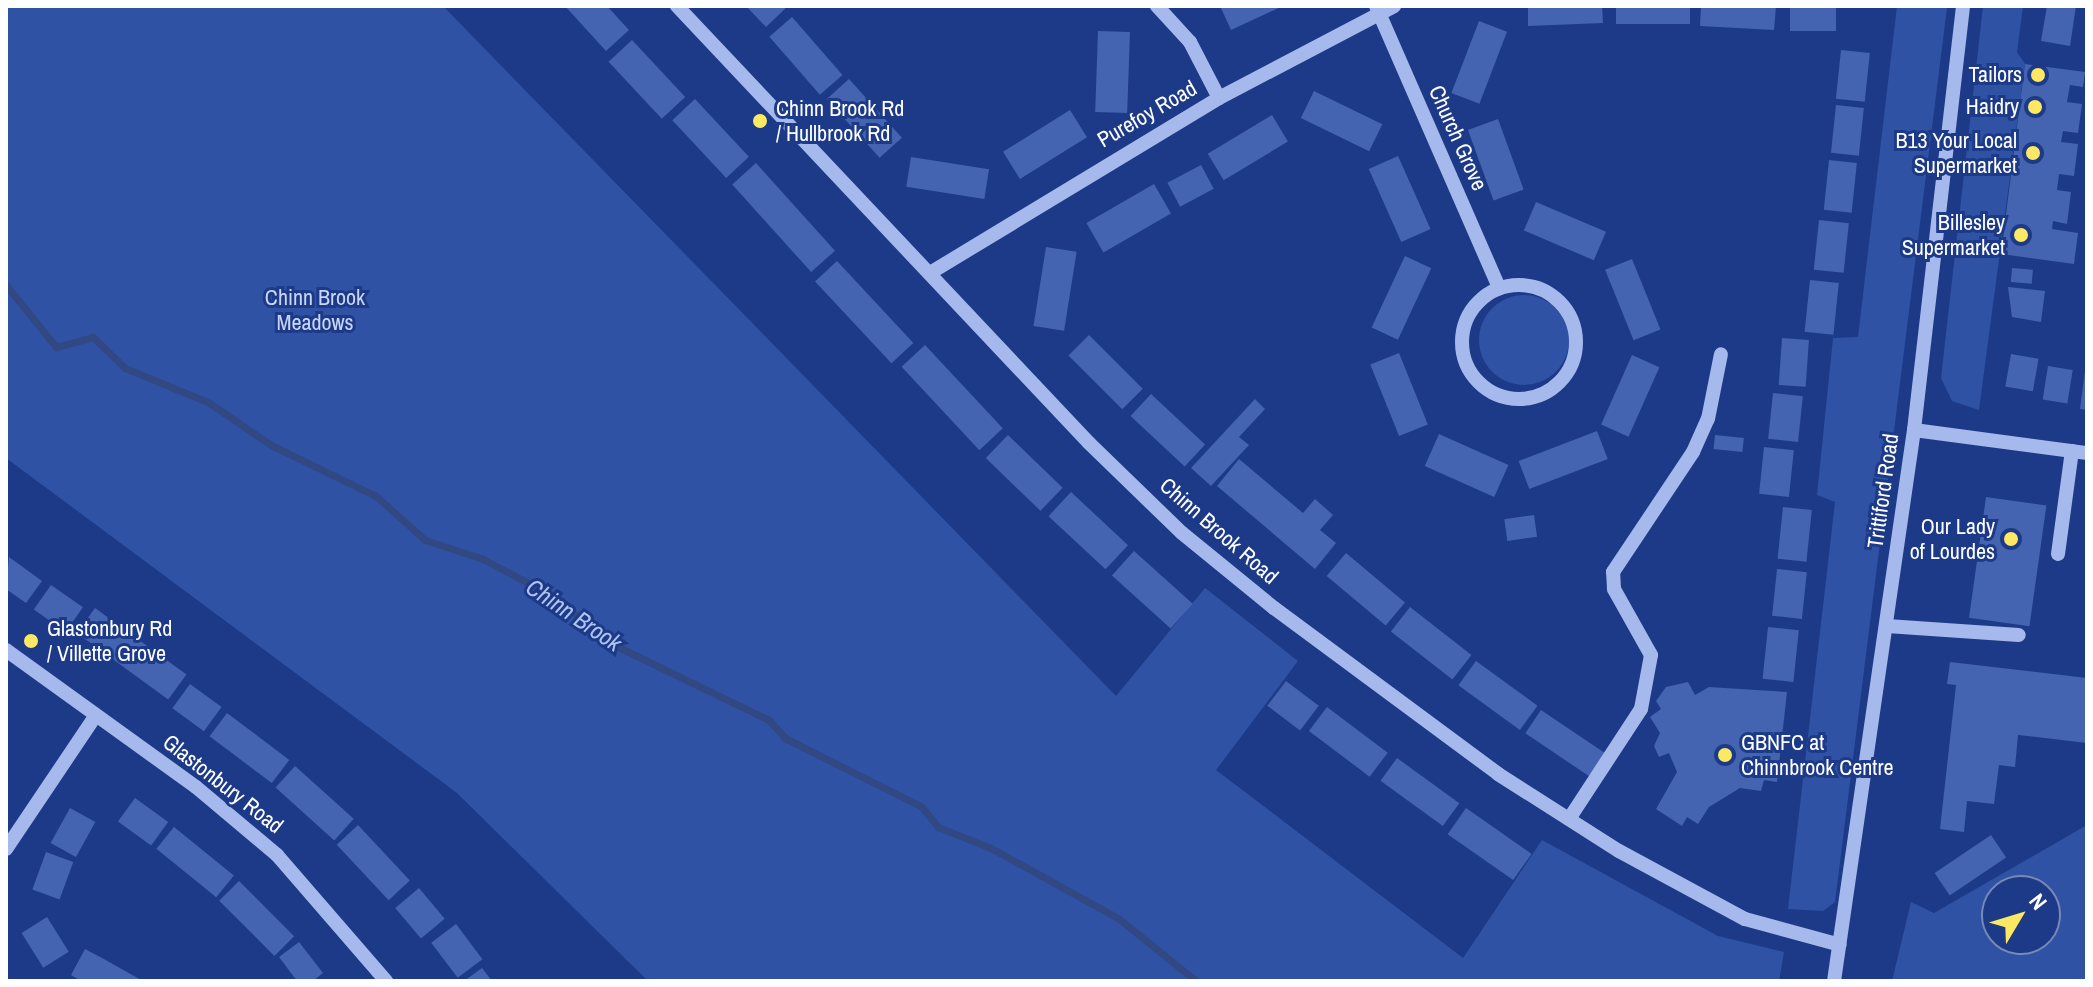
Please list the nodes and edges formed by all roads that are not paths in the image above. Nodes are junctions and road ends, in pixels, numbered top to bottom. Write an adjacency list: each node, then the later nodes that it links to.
1 (677, 6): 7 (street, Chinn Brook Road)
2 (1157, 6): 6 (street)
3 (1394, 6): 5 (street, Purefoy Road)
4 (1963, 6): 10 (street, Trittiford Road)
5 (1378, 10): 6 (street, Purefoy Road); 8 (street, Church Grove)
6 (1219, 98): 7 (street, Purefoy Road)
7 (930, 273): 17 (street, Chinn Brook Road)
8 (1499, 288): 8 (street)
9 (1721, 354): 17 (street)
10 (1914, 430): 11 (street); 13 (street, Trittiford Road)
11 (2079, 452): 12 (street)
12 (2058, 554)
13 (1887, 626): 14 (street); 19 (street, Trittiford Road)
14 (2019, 635)
15 (6, 650): 16 (street, Glastonbury Road)
16 (96, 715): 18 (street); 20 (street, Glastonbury Road)
17 (1569, 819): 19 (street, Chinn Brook Road)
18 (6, 849)
19 (1840, 945): 21 (street, Trittiford Road)
20 (386, 981)
21 (1834, 981)

